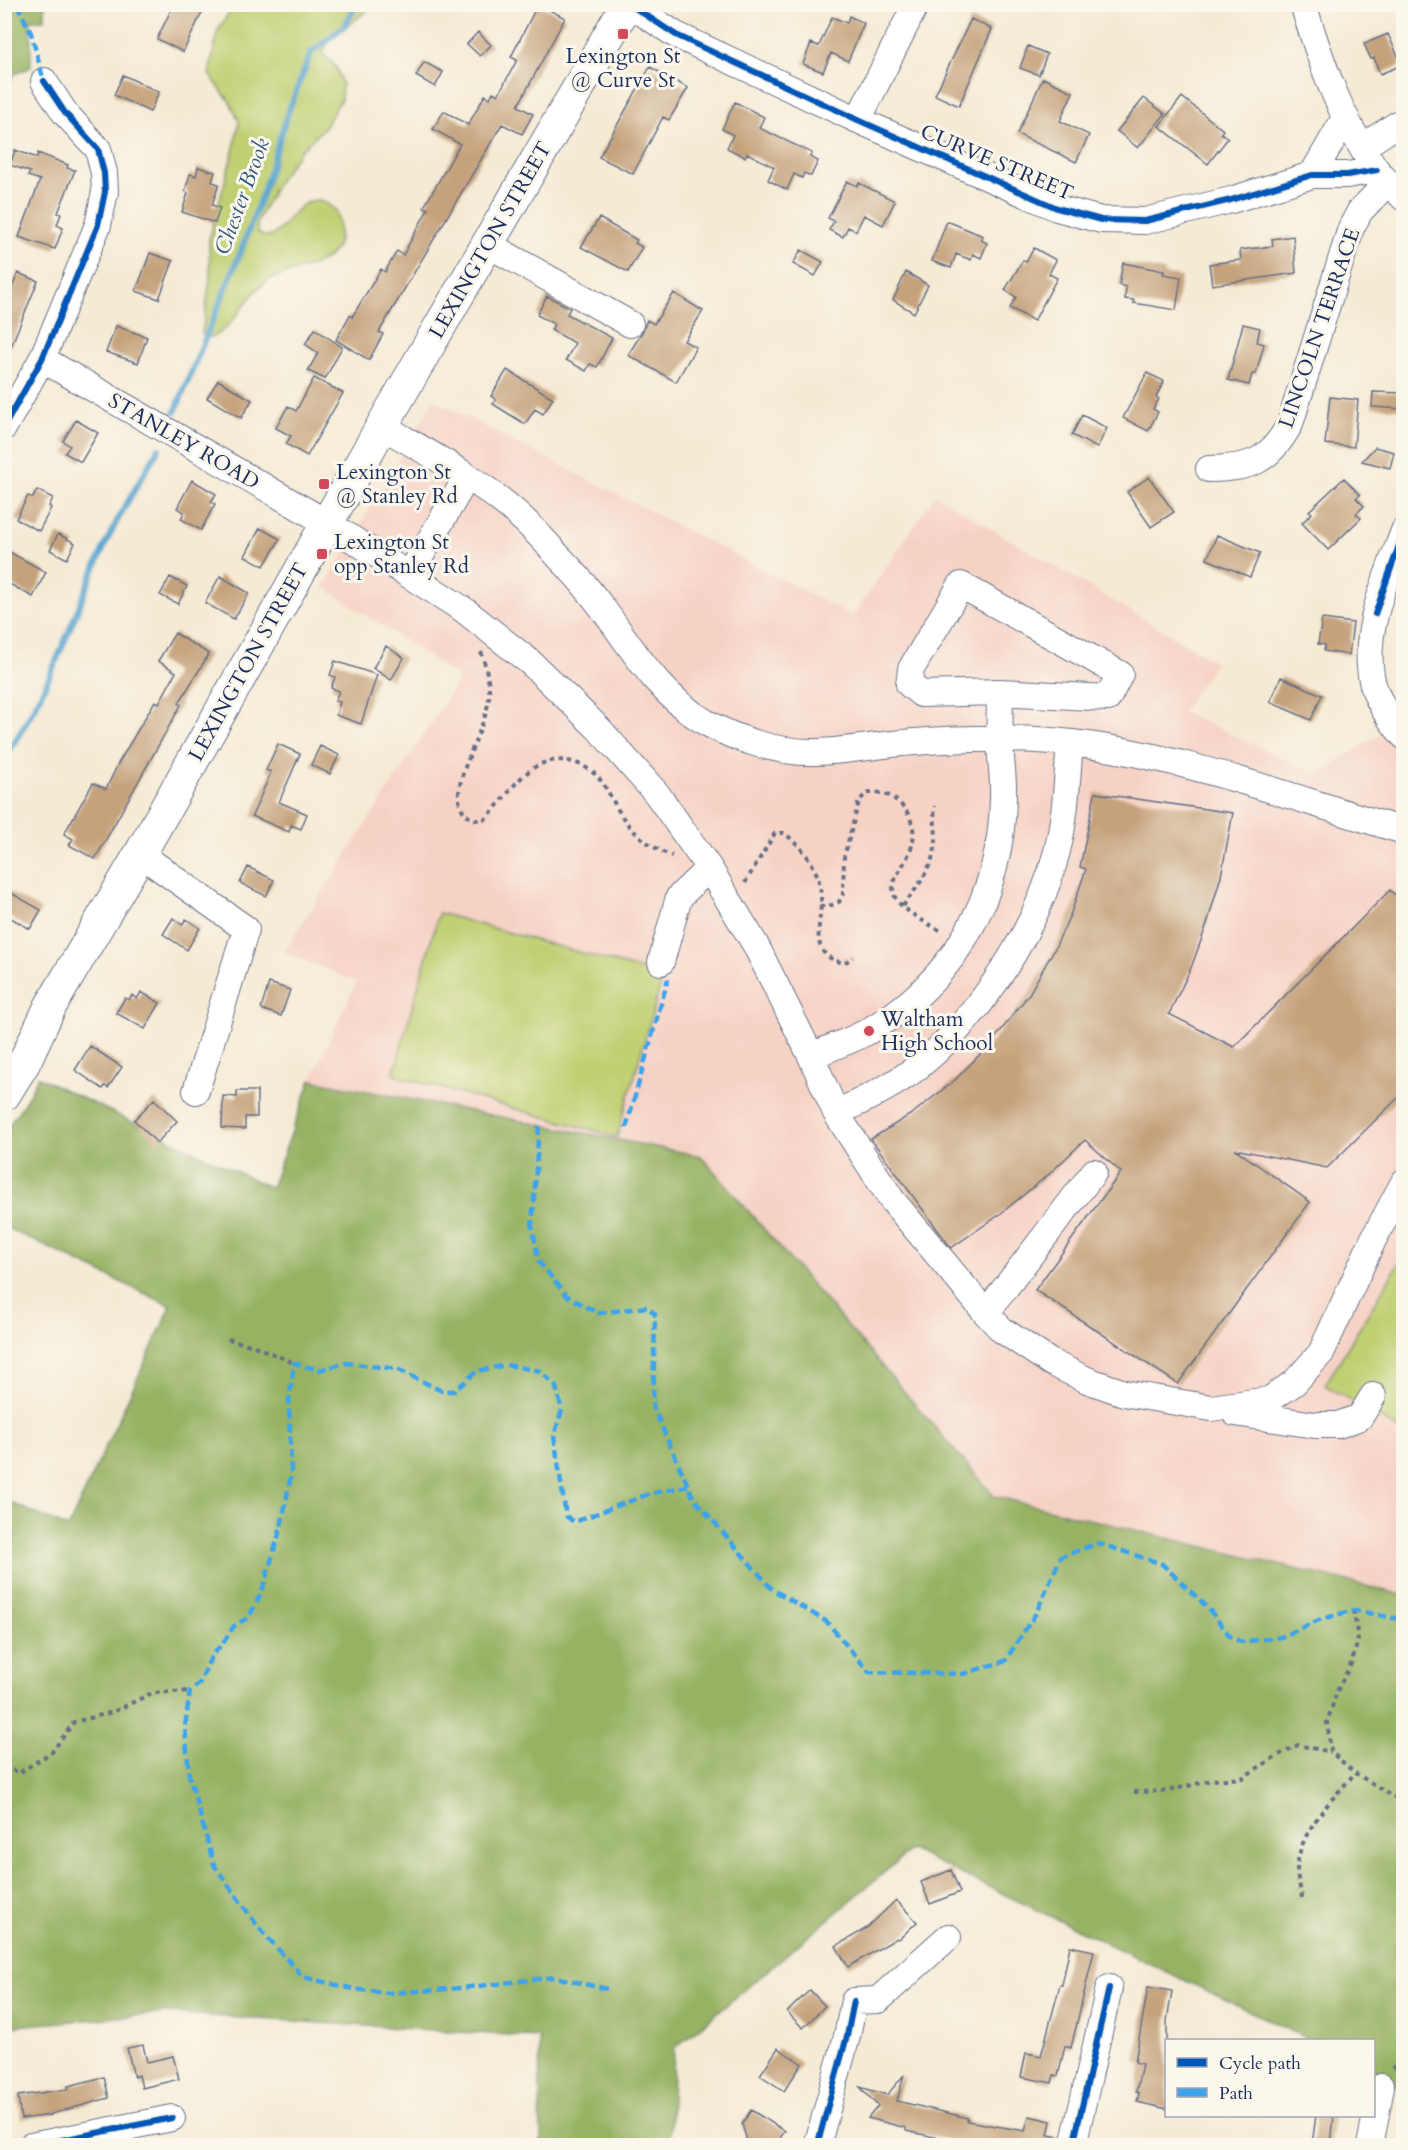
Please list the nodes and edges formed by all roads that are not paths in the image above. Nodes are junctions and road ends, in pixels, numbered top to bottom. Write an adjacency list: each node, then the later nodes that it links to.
1 (628, 4): 6 (street, CURVE STREET); 11 (main road, LEXINGTON STREET)
2 (916, 4): 6 (street)
3 (1303, 4): 5 (street)
4 (44, 81): 13 (street)
5 (1345, 118): 8 (street); 9 (street)
6 (858, 120): 9 (street, CURVE STREET)
7 (1404, 120): 8 (street)
8 (1362, 147): 10 (street)
9 (1312, 175): 10 (street, CURVE STREET)
10 (1389, 183): 16 (street, LINCOLN TERRACE)
11 (487, 244): 12 (street); 14 (main road, LEXINGTON STREET)
12 (630, 324)
13 (42, 359): 15 (street); 18 (street, STANLEY ROAD)
14 (382, 426): 17 (street); 18 (main road, LEXINGTON STREET)
15 (4, 427)
16 (1209, 469)
17 (467, 477): 20 (street); 23 (street)
18 (327, 523): 20 (street, STANLEY ROAD); 26 (main road, LEXINGTON STREET)
19 (1404, 531): 22 (street)
20 (410, 574): 27 (street, STANLEY ROAD)
21 (1000, 692): 21 (street); 23 (street)
22 (1404, 736)
23 (1000, 738): 24 (street); 30 (street)
24 (1070, 742): 25 (street); 34 (street)
25 (1404, 831)
26 (140, 854): 29 (main road, LEXINGTON STREET); 32 (street)
27 (709, 868): 28 (street); 30 (street, STANLEY ROAD)
28 (661, 962)
29 (50, 1007): 31 (main road, LEXINGTON STREET); 33 (main road, LEXINGTON STREET)
30 (811, 1056): 34 (street, STANLEY ROAD)
31 (4, 1064)
32 (196, 1091)
33 (4, 1095)
34 (836, 1113): 37 (street, STANLEY ROAD)
35 (1094, 1172): 37 (street)
36 (1404, 1182): 39 (street)
37 (986, 1313): 39 (street, STANLEY ROAD)
38 (1373, 1396): 39 (street, STANLEY ROAD)
39 (1211, 1408)
40 (948, 1937): 45 (street)
41 (1109, 1988): 46 (street)
42 (1381, 2087): 47 (street)
43 (172, 2118): 44 (street)
44 (31, 2145)
45 (817, 2145)
46 (1073, 2145)
47 (1370, 2145)

